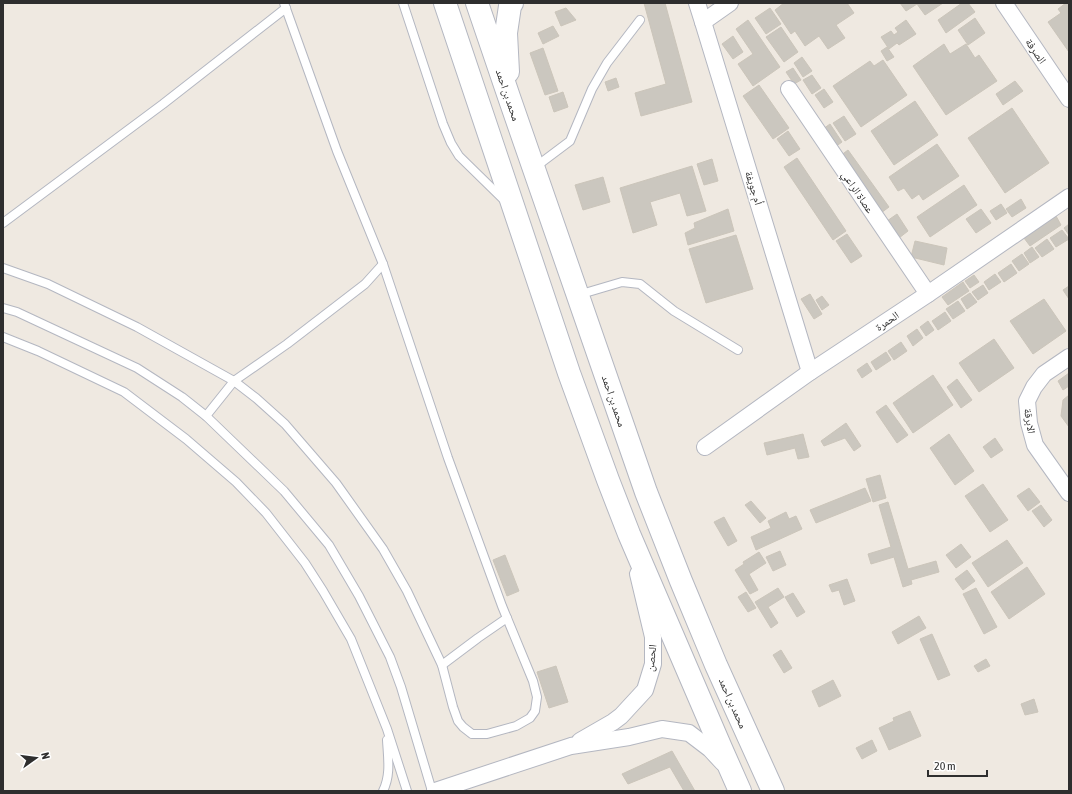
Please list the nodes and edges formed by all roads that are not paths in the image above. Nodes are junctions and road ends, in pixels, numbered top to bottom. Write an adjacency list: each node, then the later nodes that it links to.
1 (403, 3): 16 (lane)
2 (445, 3): 16 (street)
3 (477, 3): 12 (street, محمد بن احمد)
4 (512, 3): 12 (street)
5 (697, 3): 10 (street, أم جويفة)
6 (730, 3): 10 (street)
7 (1004, 3): 13 (street, الصرفة)
8 (285, 5): 17 (lane); 18 (lane)
9 (640, 20): 14 (lane)
10 (703, 22): 26 (street, أم جويفة)
11 (789, 89): 20 (street, عصاة الراعي)
12 (509, 97): 14 (street, محمد بن احمد)
13 (1069, 99)
14 (534, 168): 21 (street, محمد بن احمد)
15 (1069, 197): 20 (street, الحمرة)
16 (514, 211): 31 (street)
17 (3, 223)
18 (383, 264): 27 (lane); 32 (lane)
19 (3, 268): 27 (lane)
20 (928, 294): 26 (street, الحمرة)
21 (578, 295): 24 (lane); 41 (street, محمد بن احمد)
22 (3, 308): 28 (lane)
23 (3, 337): 34 (lane)
24 (738, 350)
25 (1069, 357): 30 (street, الابرقة)
26 (810, 372): 29 (street, الحمرة)
27 (234, 381): 28 (lane); 33 (lane)
28 (206, 416): 39 (lane)
29 (705, 447)
30 (1069, 493)
31 (629, 534): 35 (street, الحصن); 36 (street)
32 (507, 618): 33 (lane); 33 (lane)
33 (442, 665)
34 (387, 729): 37 (lane); 38 (lane)
35 (571, 746): 36 (street, الحصن); 40 (street, الحصن)
36 (736, 782)
37 (382, 791)
38 (407, 791)
39 (432, 791)
40 (436, 791)
41 (773, 791)

